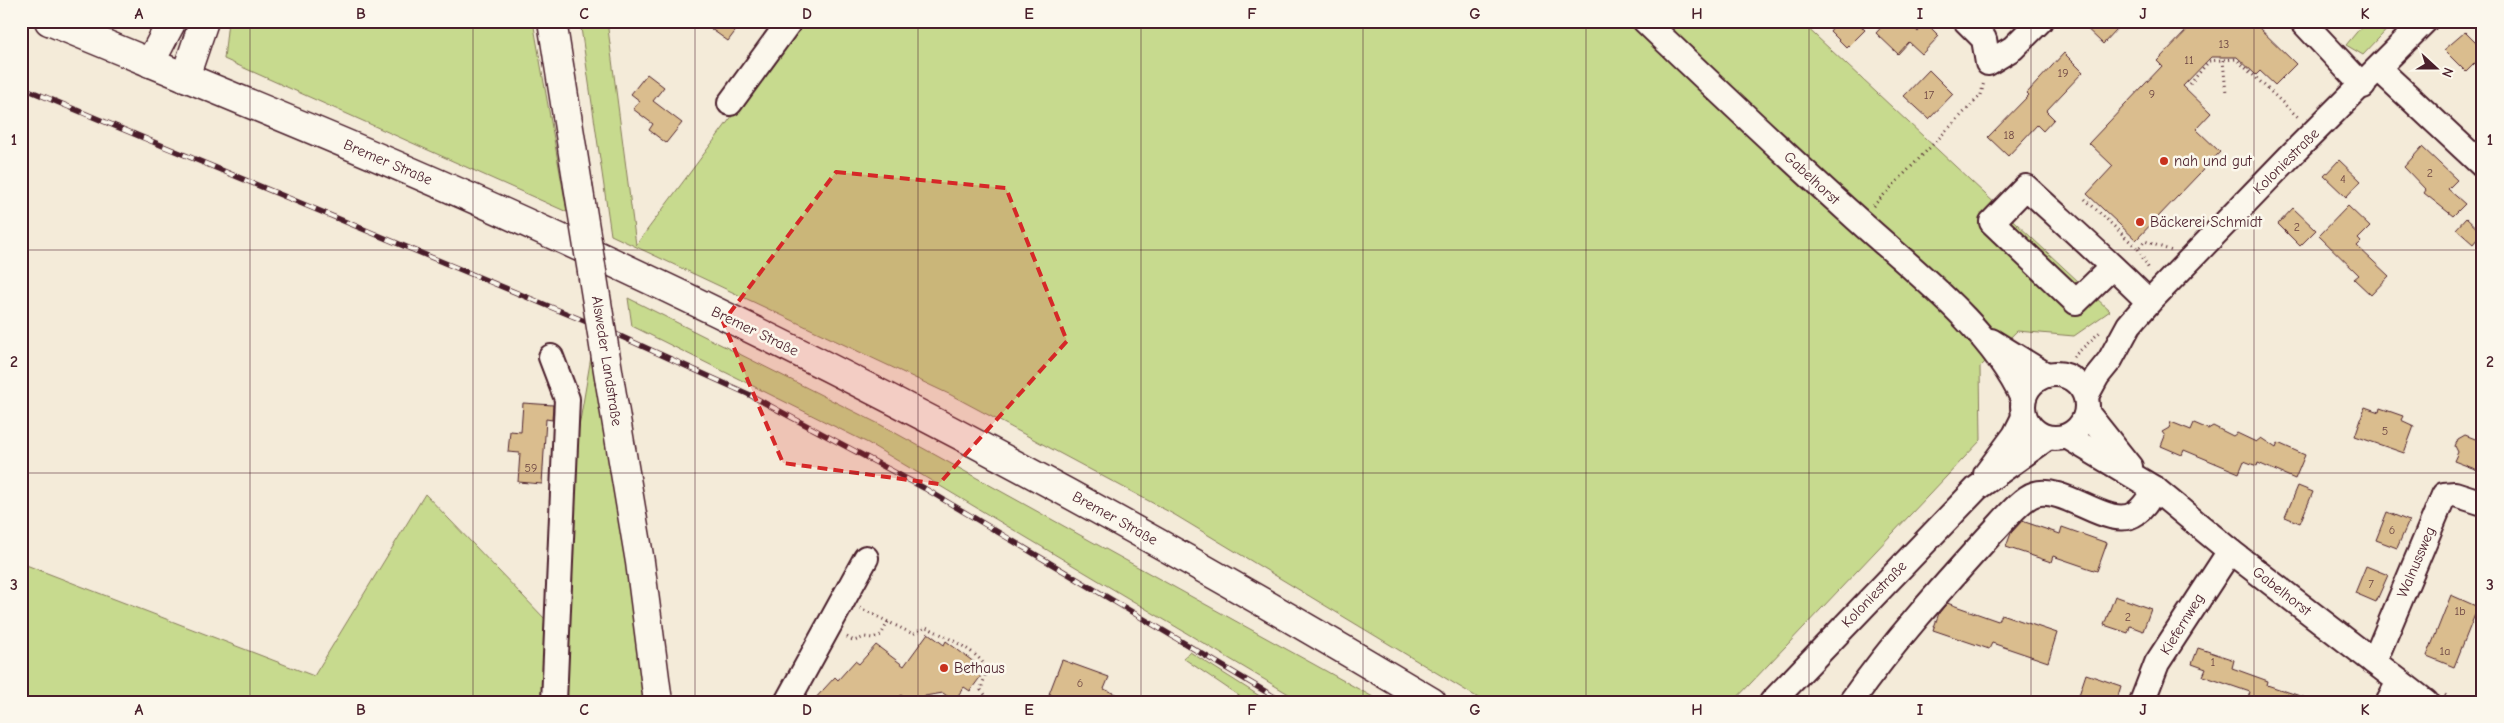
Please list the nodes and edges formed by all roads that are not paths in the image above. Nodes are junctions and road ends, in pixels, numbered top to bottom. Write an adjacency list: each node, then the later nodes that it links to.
1 (49, 21): 11 (main road, Bremer Straße)
2 (172, 21): 11 (main road)
3 (204, 21): 13 (main road)
4 (552, 21): 34 (main road, Alsweder Landstraße, bridge)
5 (790, 21): 15 (street)
6 (1645, 21): 20 (street, Gabelhorst)
7 (1966, 21): 8 (street)
8 (2040, 21)
9 (2302, 21): 14 (street)
10 (2425, 21): 12 (street, Koloniestraße)
11 (150, 63): 13 (main road, Bremer Straße)
12 (2379, 69): 14 (street, Koloniestraße); 16 (street)
13 (185, 77): 36 (main road, Bremer Straße)
14 (2363, 86): 18 (street, Koloniestraße)
15 (730, 103)
16 (2483, 166)
17 (2112, 267): 17 (street); 18 (street)
18 (2149, 302): 19 (street, Koloniestraße)
19 (2130, 325): 22 (street, Koloniestraße); 23 (street, Koloniestraße)
20 (1979, 333): 22 (street, Gabelhorst); 24 (street, Gabelhorst)
21 (551, 357): 33 (street)
22 (2066, 367): 23 (street); 24 (street)
23 (2087, 405): 25 (street); 26 (street, Gabelhorst)
24 (2024, 408): 25 (street); 27 (street, Koloniestraße)
25 (2057, 437): 26 (street, Gabelhorst); 27 (street, Koloniestraße)
26 (2147, 484): 29 (street, Gabelhorst); 38 (street)
27 (1977, 488): 37 (street, Koloniestraße)
28 (2480, 502): 31 (street, Walnussweg)
29 (2230, 551): 31 (street, Gabelhorst); 39 (street, Kiefernweg)
30 (866, 558): 35 (street)
31 (2374, 662): 32 (street, Gabelhorst)
32 (2394, 692): 40 (street, Gabelhorst)
33 (554, 702)
34 (658, 702)
35 (787, 702)
36 (1432, 702)
37 (1772, 702)
38 (1851, 702)
39 (2142, 702)
40 (2426, 702)

